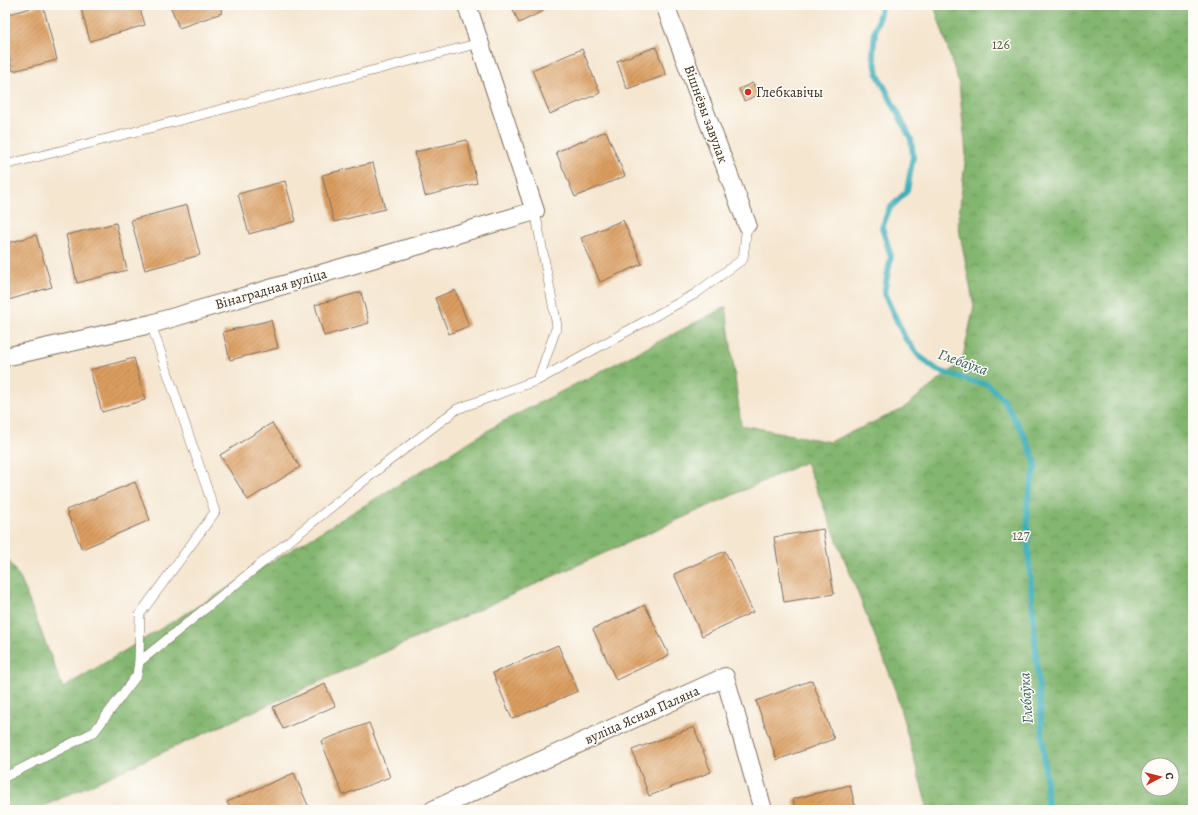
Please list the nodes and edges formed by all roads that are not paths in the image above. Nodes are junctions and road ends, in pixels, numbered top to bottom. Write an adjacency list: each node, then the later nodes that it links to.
1 (467, 5): 3 (street)
2 (665, 5): 6 (street, Вішнёвы завулак)
3 (480, 43): 4 (lane); 5 (street)
4 (5, 165)
5 (535, 211): 7 (street, Вінаградная вуліца); 9 (lane)
6 (747, 224): 9 (lane)
7 (151, 324): 8 (street, Вінаградная вуліца); 10 (lane)
8 (5, 357)
9 (538, 380): 10 (lane)
10 (139, 662): 11 (lane)
11 (5, 777)
12 (434, 810): 13 (street, вуліца Ясная Паляна)
13 (763, 810)

